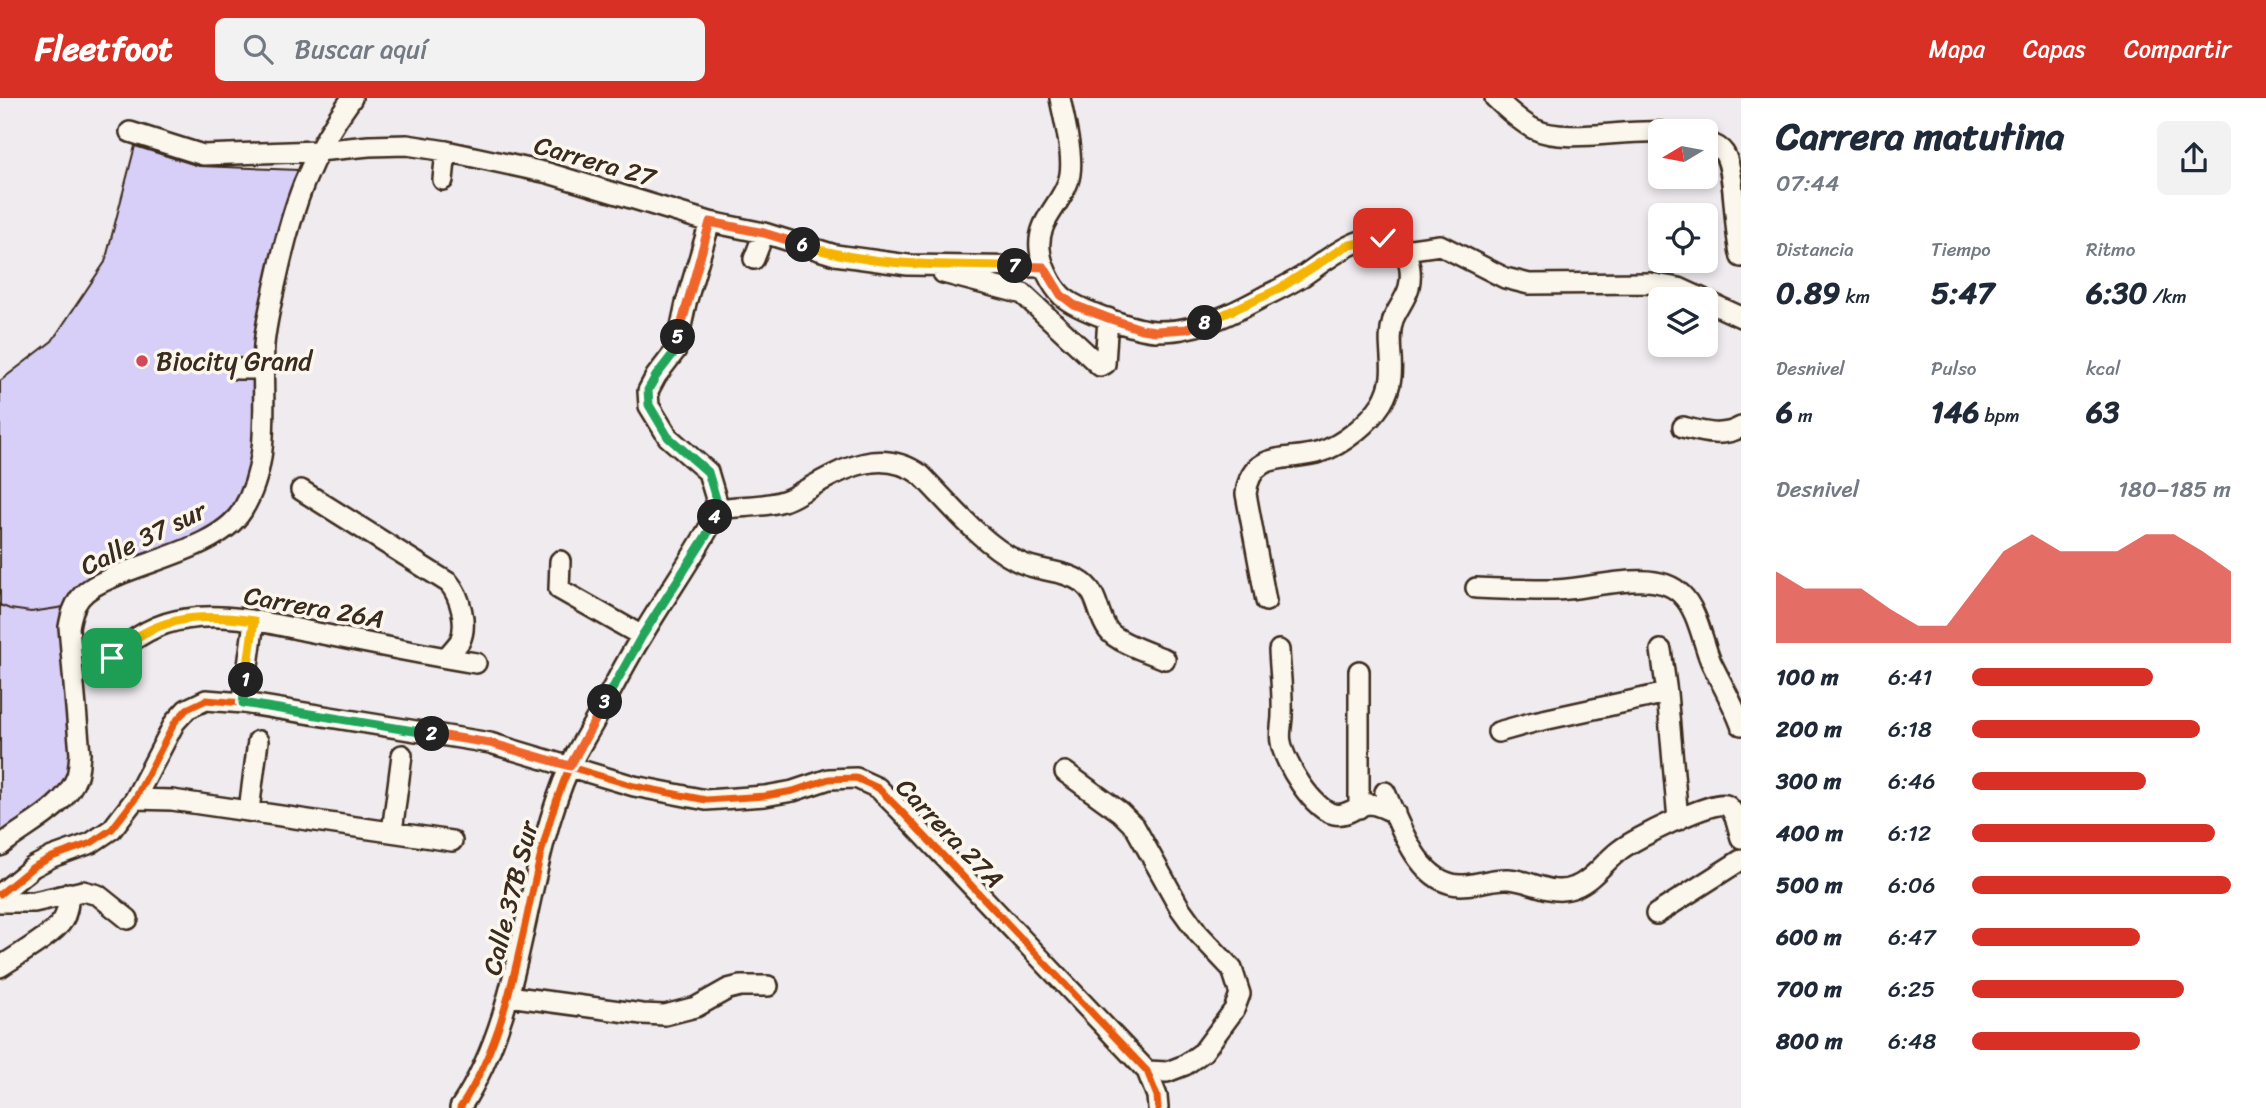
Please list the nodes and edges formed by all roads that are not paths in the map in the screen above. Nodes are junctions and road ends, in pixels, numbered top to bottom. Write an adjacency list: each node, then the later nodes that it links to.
1 (352, 98): 7 (street, Calle 37 sur)
2 (1060, 98): 16 (street)
3 (1495, 98): 4 (street)
4 (1648, 131)
5 (130, 132): 7 (street, Carrera 27)
6 (1718, 147): 13 (street)
7 (318, 150): 8 (street, Carrera 27); 22 (street, Calle 37 sur)
8 (446, 151): 9 (street); 10 (street, Carrera 27)
9 (443, 180)
10 (710, 222): 11 (street, Carrera 27); 26 (street)
11 (764, 233): 14 (street); 15 (street, Carrera 27)
12 (1404, 250): 17 (street); 20 (street); 29 (street)
13 (1741, 257)
14 (754, 259)
15 (908, 265): 16 (street, Carrera 27); 20 (street)
16 (1044, 267): 20 (street)
17 (1673, 287)
18 (1718, 306): 19 (street)
19 (1741, 317)
20 (1108, 318)
21 (237, 369): 22 (street)
22 (265, 369): 57 (street, Calle 37 sur)
23 (1683, 426): 24 (street)
24 (1741, 427)
25 (302, 489): 35 (street)
26 (719, 509): 31 (street, Calle 37B Sur); 36 (street)
27 (560, 561): 31 (street)
28 (1476, 588): 41 (street)
29 (1266, 601)
30 (254, 621): 34 (street, Carrera 26A); 35 (street, Carrera 26A); 40 (street)
31 (642, 636): 45 (street, Calle 37B Sur)
32 (1279, 650): 49 (street)
33 (1661, 650): 39 (street)
34 (112, 658)
35 (446, 658): 37 (street, Carrera 26A)
36 (1165, 659)
37 (476, 663)
38 (1359, 671): 49 (street)
39 (1667, 693): 42 (street); 53 (street)
40 (243, 703): 45 (street, Carrera 27A); 48 (street, Carrera 27A)
41 (1741, 725)
42 (1498, 732)
43 (258, 741): 50 (street)
44 (402, 755): 54 (street)
45 (570, 766): 66 (street, Calle 37B Sur); 67 (street, Carrera 27A)
46 (1065, 772): 67 (street)
47 (1385, 792): 52 (street)
48 (135, 799): 50 (street); 60 (street, Carrera 27A)
49 (1359, 808): 52 (street)
50 (249, 810): 54 (street)
51 (1738, 812): 53 (street); 55 (street)
52 (1395, 813): 53 (street)
53 (1678, 820)
54 (392, 832): 56 (street)
55 (1741, 838)
56 (452, 841)
57 (0, 846)
58 (1741, 860): 62 (street)
59 (69, 893): 61 (street); 63 (street); 64 (street)
60 (0, 894)
61 (0, 902)
62 (1656, 914)
63 (128, 919)
64 (0, 967)
65 (768, 986): 66 (street)
66 (508, 996): 68 (street, Calle 37B Sur)
67 (1147, 1071): 69 (street)
68 (460, 1108)
69 (1158, 1108)

